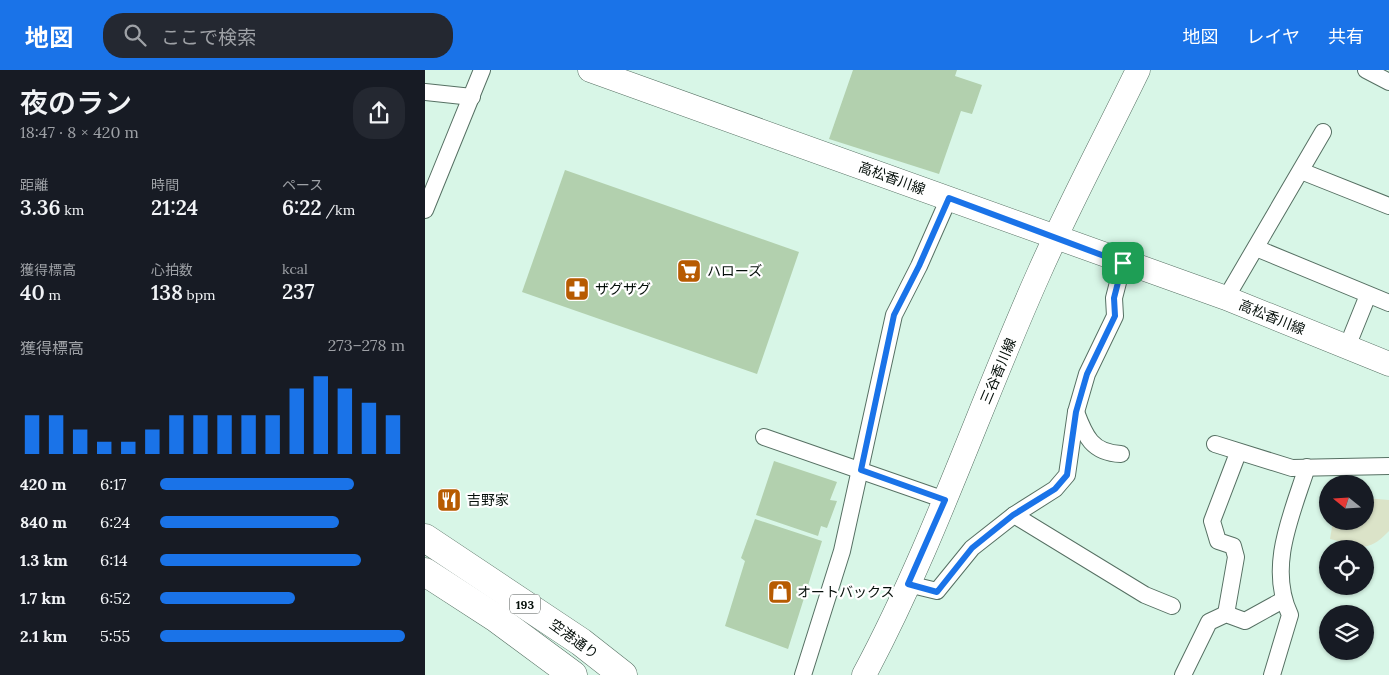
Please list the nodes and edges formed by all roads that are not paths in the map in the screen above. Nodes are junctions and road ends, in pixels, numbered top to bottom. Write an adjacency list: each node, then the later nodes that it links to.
1 (482, 70): 7 (street)
2 (590, 70): 10 (main road, 高松香川線)
3 (1138, 70): 13 (main road, 三谷香川線)
4 (1366, 70): 5 (street)
5 (1389, 82)
6 (425, 92): 7 (street)
7 (472, 97): 12 (street)
8 (1323, 132): 9 (street)
9 (1301, 171): 11 (street); 14 (street)
10 (949, 198): 13 (main road, 高松香川線); 28 (street)
11 (1389, 206)
12 (425, 210)
13 (1056, 237): 15 (main road, 高松香川線); 29 (main road, 三谷香川線)
14 (1256, 248): 16 (street); 17 (street)
15 (1123, 263): 17 (main road, 高松香川線); 21 (street)
16 (1368, 295): 18 (street); 19 (street)
17 (1226, 298): 19 (main road, 高松香川線)
18 (1389, 303)
19 (1347, 347): 20 (main road, 高松香川線)
20 (1389, 364)
21 (1076, 412): 25 (street); 30 (street)
22 (764, 437): 28 (street)
23 (1215, 444): 24 (street)
24 (1238, 452): 27 (street); 36 (street)
25 (1121, 454)
26 (1389, 466): 27 (street)
27 (1307, 467): 34 (street)
28 (861, 470): 29 (street); 39 (street)
29 (945, 500): 33 (main road, 三谷香川線)
30 (1013, 515): 33 (street); 35 (street)
31 (425, 538): 38 (highway, 空港通り / 193)
32 (425, 572): 37 (highway, 193)
33 (908, 584): 40 (main road, 三谷香川線)
34 (1283, 600): 36 (street); 42 (street)
35 (1171, 606)
36 (1225, 614): 41 (street)
37 (573, 675)
38 (623, 675)
39 (803, 675)
40 (864, 675)
41 (1183, 675)
42 (1272, 675)

